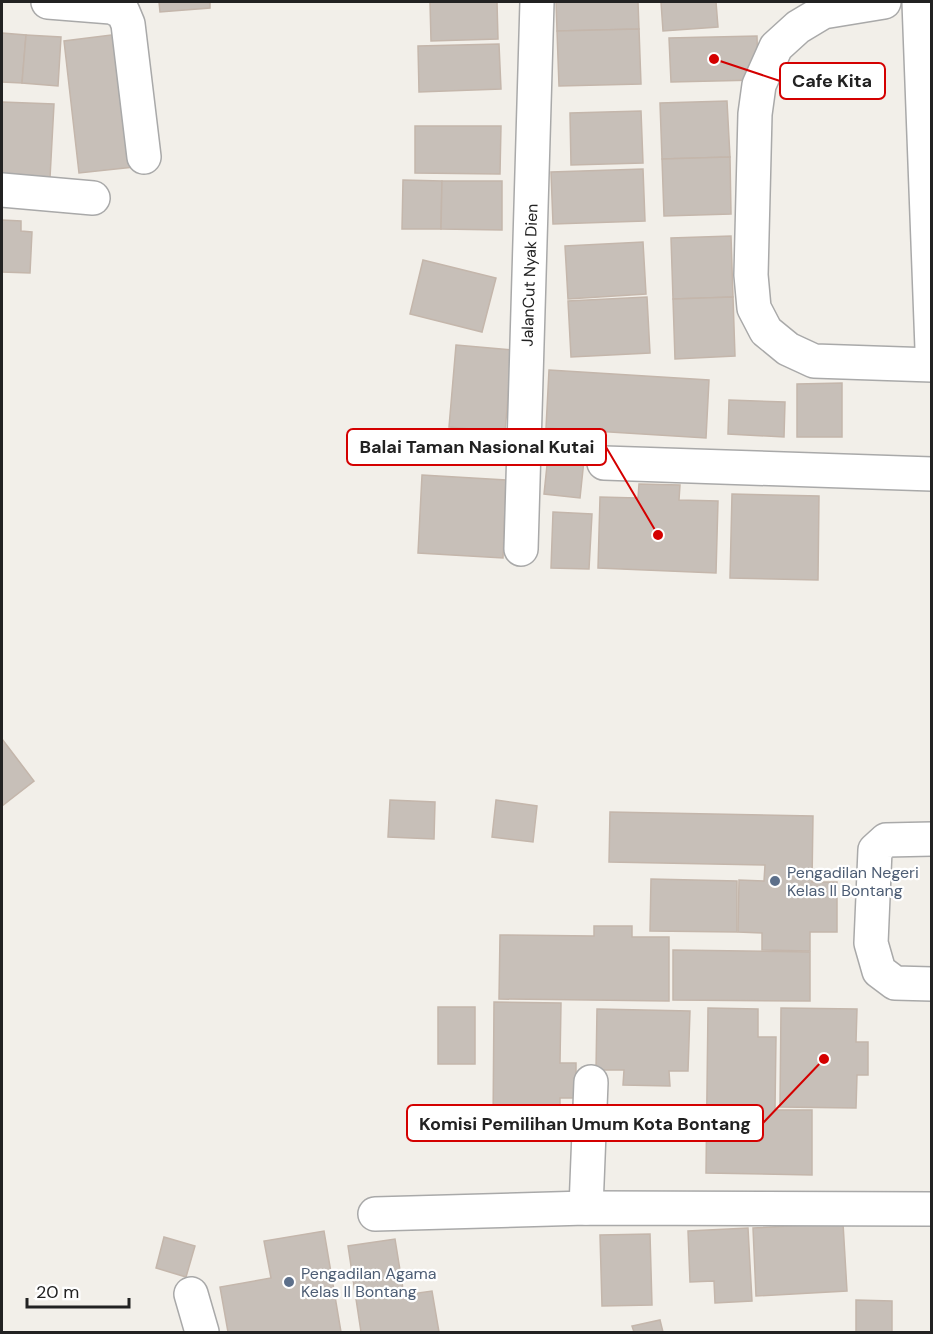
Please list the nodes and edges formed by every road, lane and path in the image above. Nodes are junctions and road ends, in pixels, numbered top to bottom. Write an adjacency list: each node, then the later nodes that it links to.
1 (48, 2): 5 (street)
2 (537, 2): 12 (street, JalanCut Nyak Dien)
3 (884, 2): 9 (street)
4 (919, 2): 8 (street)
5 (144, 157)
6 (2, 190): 7 (street)
7 (93, 198)
8 (932, 349)
9 (932, 365)
10 (604, 463): 11 (street)
11 (932, 474)
12 (521, 549)
13 (932, 839): 14 (street)
14 (932, 984)
15 (591, 1082): 16 (street)
16 (586, 1208): 17 (street); 18 (street)
17 (932, 1209)
18 (375, 1214)
19 (191, 1294): 20 (street)
20 (202, 1332)

